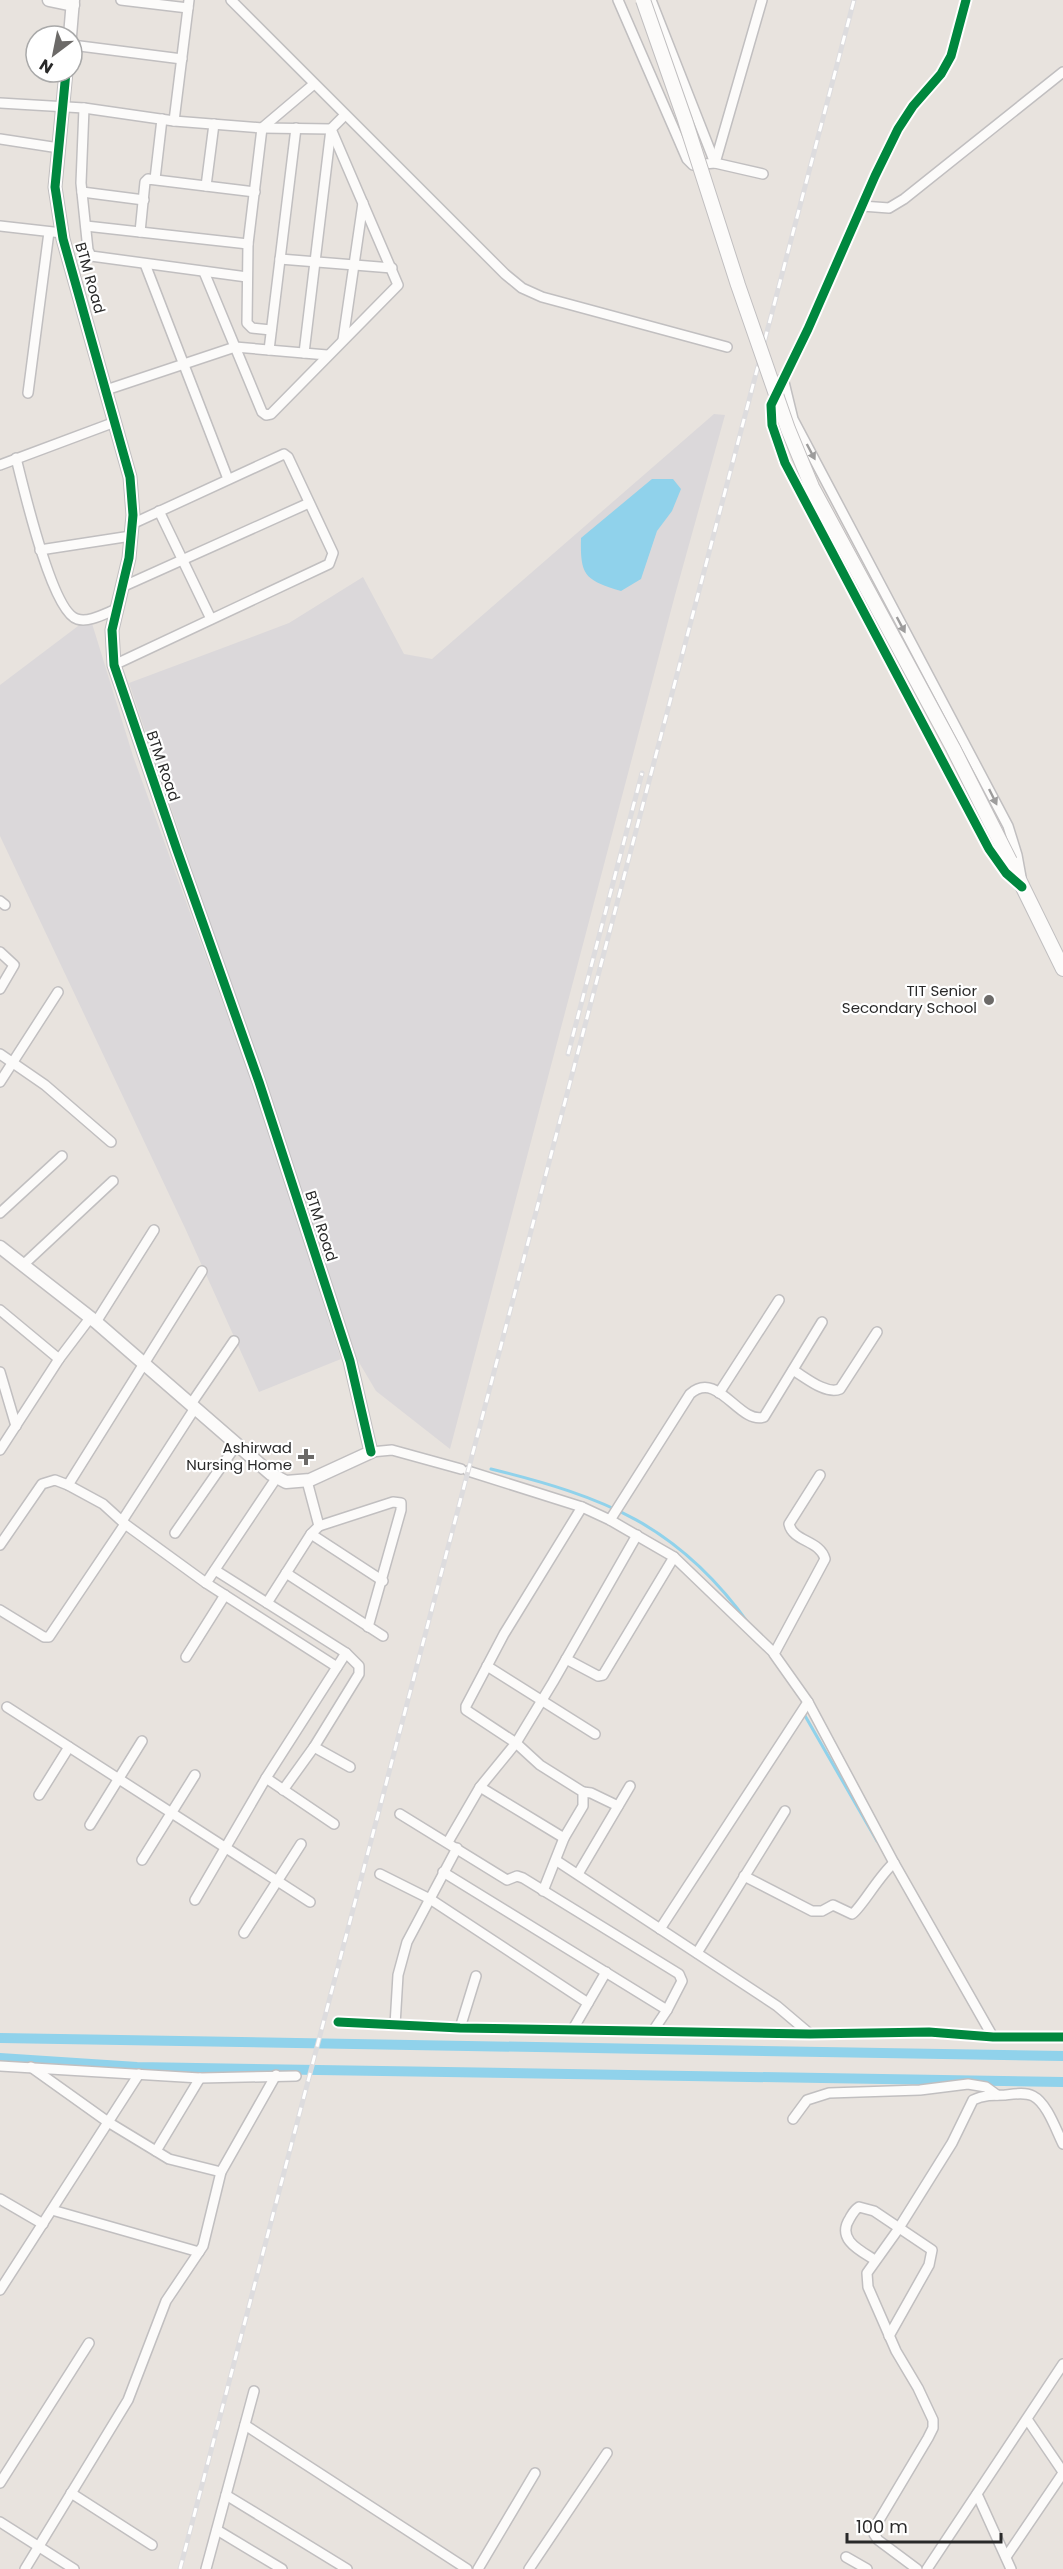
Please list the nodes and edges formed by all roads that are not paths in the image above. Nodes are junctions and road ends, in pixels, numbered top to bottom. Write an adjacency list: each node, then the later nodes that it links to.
1 (49, 0): 9 (street)
2 (122, 0): 10 (street)
3 (231, 0): 16 (street)
4 (618, 0): 29 (street)
5 (643, 0): 75 (main road, bridge)
6 (651, 0): 29 (street)
7 (762, 0): 29 (street)
8 (966, 0): 37 (street)
9 (73, 2): 11 (street)
10 (189, 4): 13 (street)
11 (71, 24)
12 (84, 47): 13 (street)
13 (182, 59): 22 (street)
14 (1063, 72): 37 (street)
15 (65, 84): 18 (street, BTM Road)
16 (314, 84): 20 (street); 24 (street)
17 (0, 103): 18 (street)
18 (62, 107): 19 (street); 28 (street, BTM Road)
19 (84, 108): 21 (street); 33 (street)
20 (345, 115): 26 (street); 53 (street)
21 (162, 119): 22 (street); 31 (street)
22 (174, 121): 23 (street)
23 (214, 124): 24 (street); 32 (street)
24 (262, 128): 25 (street); 34 (street)
25 (296, 128): 26 (street); 44 (street)
26 (331, 129): 36 (street); 45 (street)
27 (0, 140): 28 (street)
28 (58, 148): 42 (street, BTM Road)
29 (715, 163): 30 (street)
30 (763, 174)
31 (154, 179): 32 (street); 35 (street)
32 (206, 186): 34 (street)
33 (82, 192): 35 (street); 39 (street)
34 (255, 192): 43 (street)
35 (144, 200): 41 (street)
36 (363, 202): 47 (street); 48 (street)
37 (862, 206): 59 (street)
38 (0, 226): 40 (street)
39 (86, 226): 41 (street); 46 (street)
40 (49, 232): 42 (street); 61 (street)
41 (140, 232): 43 (street)
42 (62, 233): 60 (street, BTM Road)
43 (248, 244): 50 (street)
44 (280, 259): 45 (street); 51 (street)
45 (315, 262): 47 (street); 56 (street)
46 (144, 264): 49 (street); 58 (street)
47 (354, 265): 48 (street); 52 (street)
48 (392, 268): 52 (street)
49 (204, 272): 50 (street); 54 (street)
50 (247, 277): 51 (street)
51 (271, 330): 55 (street)
52 (343, 339): 57 (street)
53 (727, 346)
54 (235, 347): 55 (street); 57 (street); 58 (street)
55 (269, 350): 56 (street)
56 (304, 353): 57 (street)
57 (327, 355)
58 (183, 364): 60 (street); 65 (street)
59 (783, 378): 75 (street, one-way to 75); 75 (street)
60 (106, 390): 62 (street, BTM Road)
61 (28, 393)
62 (115, 422): 63 (street); 68 (street, BTM Road)
63 (16, 458): 64 (street); 69 (street)
64 (0, 465)
65 (228, 479): 66 (street); 67 (street)
66 (309, 503): 70 (street); 73 (street)
67 (159, 511): 68 (street); 70 (street)
68 (132, 530): 69 (street); 71 (street, BTM Road)
69 (40, 550): 72 (street)
70 (182, 560): 71 (street); 73 (street)
71 (122, 586): 72 (street, BTM Road)
72 (117, 609): 74 (street, BTM Road)
73 (211, 619): 74 (street)
74 (114, 665): 106 (street, BTM Road)
75 (1022, 887): 77 (main road)
76 (0, 952): 78 (street)
77 (1063, 969)
78 (0, 989)
79 (58, 992): 81 (street)
80 (0, 1054): 81 (street)
81 (12, 1062): 82 (street); 83 (street)
82 (0, 1082)
83 (111, 1142)
84 (62, 1156): 86 (street)
85 (113, 1181): 89 (street)
86 (0, 1213)
87 (154, 1230): 93 (street)
88 (0, 1247): 89 (street)
89 (23, 1265): 93 (street)
90 (202, 1271): 98 (street)
91 (779, 1300): 101 (street)
92 (0, 1310): 97 (street)
93 (93, 1320): 97 (street); 98 (street)
94 (822, 1322): 99 (street)
95 (877, 1332): 99 (street)
96 (234, 1341): 102 (street)
97 (59, 1359): 103 (street)
98 (143, 1362): 102 (street); 110 (street)
99 (793, 1370): 101 (street)
100 (0, 1372): 103 (street)
101 (719, 1393): 112 (street)
102 (193, 1406): 104 (street); 113 (street)
103 (16, 1426): 105 (street)
104 (237, 1444): 108 (street); 115 (street)
105 (0, 1450)
106 (371, 1452): 109 (street); 111 (street)
107 (820, 1475): 130 (street)
108 (277, 1477): 109 (street); 120 (street)
109 (307, 1480): 114 (street)
110 (68, 1485): 113 (street); 118 (street)
111 (582, 1507): 112 (street); 133 (street)
112 (614, 1513): 117 (street)
113 (124, 1522): 123 (street); 126 (street)
114 (319, 1526): 116 (street); 122 (street)
115 (175, 1533)
116 (311, 1534): 121 (street); 122 (street)
117 (637, 1535): 119 (street); 132 (street)
118 (0, 1545)
119 (674, 1557): 130 (street); 132 (street)
120 (215, 1570): 123 (street); 125 (street)
121 (286, 1573): 125 (street); 127 (street)
122 (383, 1581): 127 (street)
123 (206, 1583): 124 (street)
124 (225, 1595): 131 (street); 134 (street)
125 (267, 1603): 129 (street)
126 (0, 1610)
127 (368, 1627): 128 (street)
128 (383, 1636)
129 (346, 1653): 134 (street); 142 (street)
130 (774, 1653): 136 (street)
131 (186, 1657)
132 (566, 1659): 135 (street)
133 (487, 1666): 135 (street); 140 (street)
134 (337, 1667): 145 (street)
135 (542, 1700): 138 (street); 140 (street)
136 (808, 1702): 165 (street); 175 (street)
137 (7, 1707): 141 (street)
138 (595, 1734)
139 (142, 1742): 146 (street)
140 (516, 1743): 148 (street); 150 (street)
141 (69, 1747): 146 (street); 151 (street)
142 (314, 1747): 143 (street); 149 (street)
143 (350, 1767)
144 (195, 1775): 154 (street)
145 (266, 1778): 149 (street); 162 (street)
146 (118, 1779): 154 (street); 157 (street)
147 (630, 1786): 152 (street)
148 (480, 1787): 158 (street); 159 (street)
149 (283, 1790): 156 (street)
150 (583, 1792): 152 (street); 158 (street)
151 (39, 1795)
152 (618, 1806): 168 (street)
153 (784, 1811): 169 (street)
154 (171, 1813): 162 (street); 163 (street)
155 (400, 1814): 159 (street)
156 (334, 1824)
157 (90, 1825)
158 (564, 1838): 164 (street)
159 (448, 1842): 161 (street)
160 (301, 1844): 170 (street)
161 (457, 1848): 166 (street); 171 (street)
162 (226, 1849): 170 (street); 173 (street)
163 (142, 1860)
164 (557, 1861): 168 (street); 171 (street)
165 (894, 1863): 169 (street); 188 (street)
166 (443, 1872): 172 (street); 178 (street)
167 (380, 1874): 172 (street)
168 (578, 1874): 175 (street)
169 (744, 1876): 177 (street)
170 (277, 1881): 174 (street); 176 (street)
171 (543, 1891): 181 (street)
172 (430, 1899): 180 (street); 183 (street)
173 (195, 1900)
174 (310, 1902)
175 (660, 1929): 177 (street)
176 (244, 1933)
177 (697, 1953): 187 (street)
178 (606, 1972): 180 (street); 181 (street)
179 (476, 1976): 184 (street)
180 (588, 2003): 185 (street)
181 (667, 2010): 186 (street)
182 (338, 2022): 183 (street)
183 (396, 2025): 184 (street)
184 (460, 2028): 185 (street)
185 (573, 2029): 186 (street)
186 (653, 2031): 187 (street)
187 (810, 2034): 188 (street)
188 (993, 2037): 189 (street)
189 (1063, 2037)
190 (0, 2066): 191 (street)
191 (30, 2067): 192 (street); 198 (street)
192 (139, 2074): 195 (street); 198 (street)
193 (276, 2075): 194 (street); 195 (street); 201 (street)
194 (296, 2076)
195 (200, 2078): 200 (street)
196 (997, 2095): 197 (street); 199 (street); 205 (street)
197 (793, 2119)
198 (108, 2122): 200 (street); 203 (street)
199 (1063, 2144)
200 (156, 2151): 201 (street)
201 (221, 2172): 206 (street)
202 (0, 2199): 204 (street)
203 (52, 2210): 204 (street); 206 (street)
204 (43, 2224): 208 (street)
205 (899, 2227): 207 (street); 207 (street); 209 (street)
206 (199, 2252): 219 (street)
207 (875, 2260): 209 (street)
208 (2, 2284)
209 (889, 2336): 237 (street)
210 (88, 2343): 218 (street)
211 (1063, 2364): 213 (street)
212 (254, 2391): 214 (street)
213 (1027, 2419): 217 (street); 220 (street)
214 (245, 2425): 221 (street); 233 (street)
215 (607, 2453): 235 (street)
216 (535, 2473): 234 (street)
217 (1063, 2473): 227 (street)
218 (0, 2483)
219 (71, 2493): 224 (street); 225 (street)
220 (977, 2494): 227 (street); 238 (street)
221 (226, 2495): 223 (street); 232 (street)
222 (0, 2522): 225 (street)
223 (218, 2530): 230 (street); 231 (street)
224 (152, 2545)
225 (38, 2547): 228 (street); 229 (street)
226 (846, 2557): 236 (street)
227 (1006, 2557): 239 (street)
228 (25, 2569)
229 (74, 2569)
230 (206, 2569)
231 (282, 2569)
232 (347, 2569)
233 (467, 2569)
234 (478, 2569)
235 (529, 2569)
236 (867, 2569)
237 (917, 2569)
238 (927, 2569)
239 (1011, 2569)

